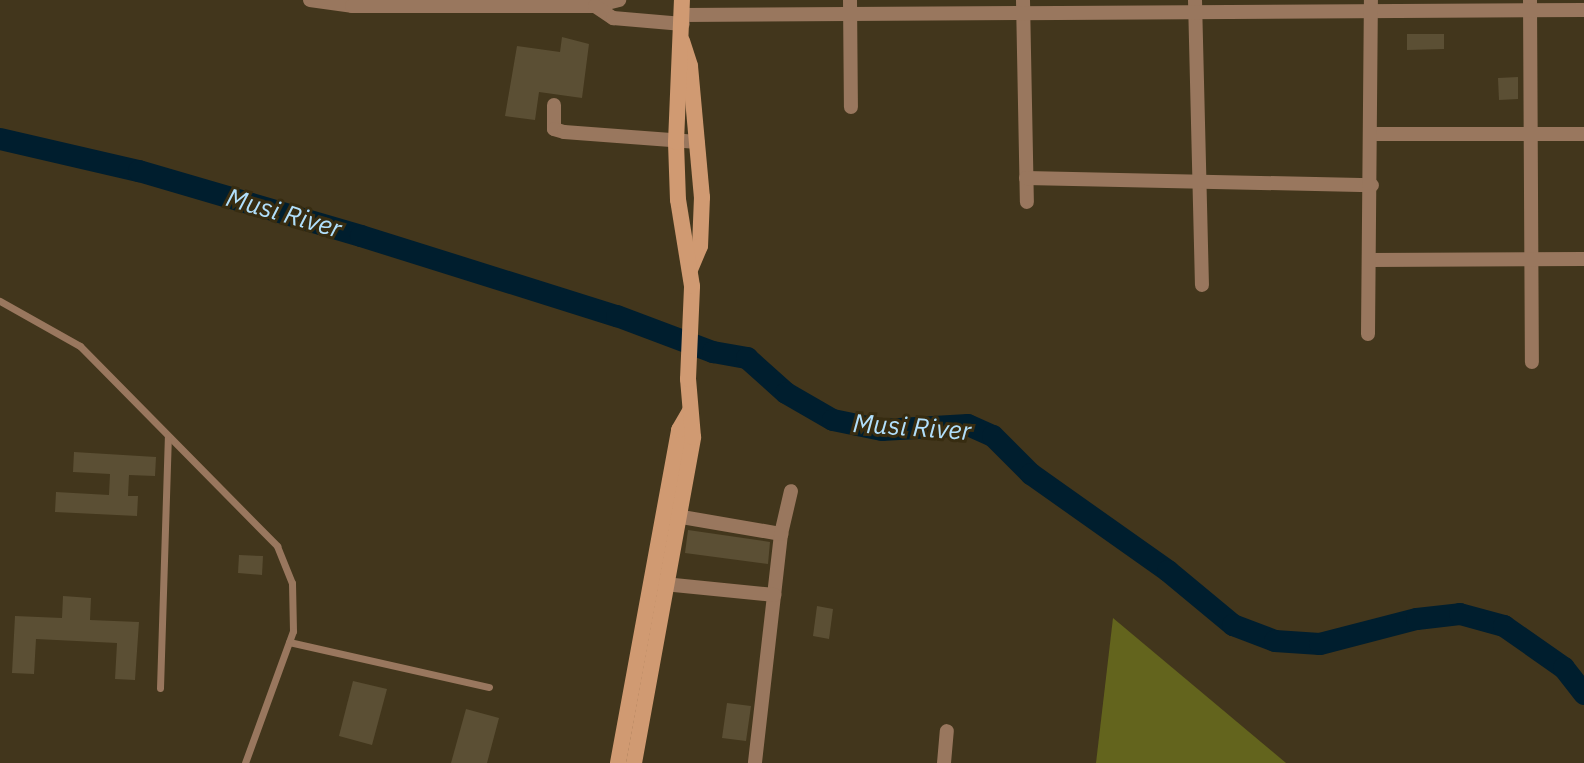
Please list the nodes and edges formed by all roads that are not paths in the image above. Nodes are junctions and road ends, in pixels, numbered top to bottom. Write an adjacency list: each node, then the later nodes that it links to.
1 (310, 0): 4 (street)
2 (619, 0): 5 (street)
3 (472, 2): 4 (street); 5 (street)
4 (352, 3)
5 (596, 3): 12 (street)
6 (1530, 5): 9 (street); 11 (street); 15 (street)
7 (1023, 6): 8 (street); 10 (street); 20 (street)
8 (1195, 6): 9 (street); 21 (street)
9 (1371, 6): 16 (street)
10 (850, 7): 12 (street); 14 (street)
11 (1584, 10)
12 (682, 20): 18 (street); 19 (street)
13 (554, 105): 18 (street)
14 (851, 107)
15 (1532, 132): 16 (street); 17 (street); 24 (street)
16 (1373, 134): 22 (street)
17 (1584, 134)
18 (676, 142): 19 (street); 27 (street)
19 (698, 142): 27 (street)
20 (1026, 178): 21 (street); 23 (street)
21 (1199, 183): 22 (street); 28 (street)
22 (1372, 185): 26 (street)
23 (1027, 202)
24 (1532, 259): 25 (street); 26 (street); 31 (street)
25 (1584, 259)
26 (1370, 260): 30 (street)
27 (691, 277): 32 (street)
28 (1202, 285)
29 (0, 301): 33 (lane)
30 (1368, 334)
31 (1532, 362)
32 (690, 411): 35 (street); 40 (street)
33 (168, 436): 39 (lane); 42 (lane)
34 (791, 491): 36 (street)
35 (676, 516): 36 (street); 37 (street)
36 (781, 534): 38 (street)
37 (664, 584): 38 (street); 40 (street)
38 (774, 595): 48 (street)
39 (289, 642): 41 (lane); 45 (lane)
40 (646, 653): 43 (street)
41 (489, 687)
42 (160, 688)
43 (637, 701): 46 (street); 47 (street)
44 (947, 731): 49 (street)
45 (245, 763)
46 (618, 763)
47 (634, 763)
48 (755, 763)
49 (944, 763)

